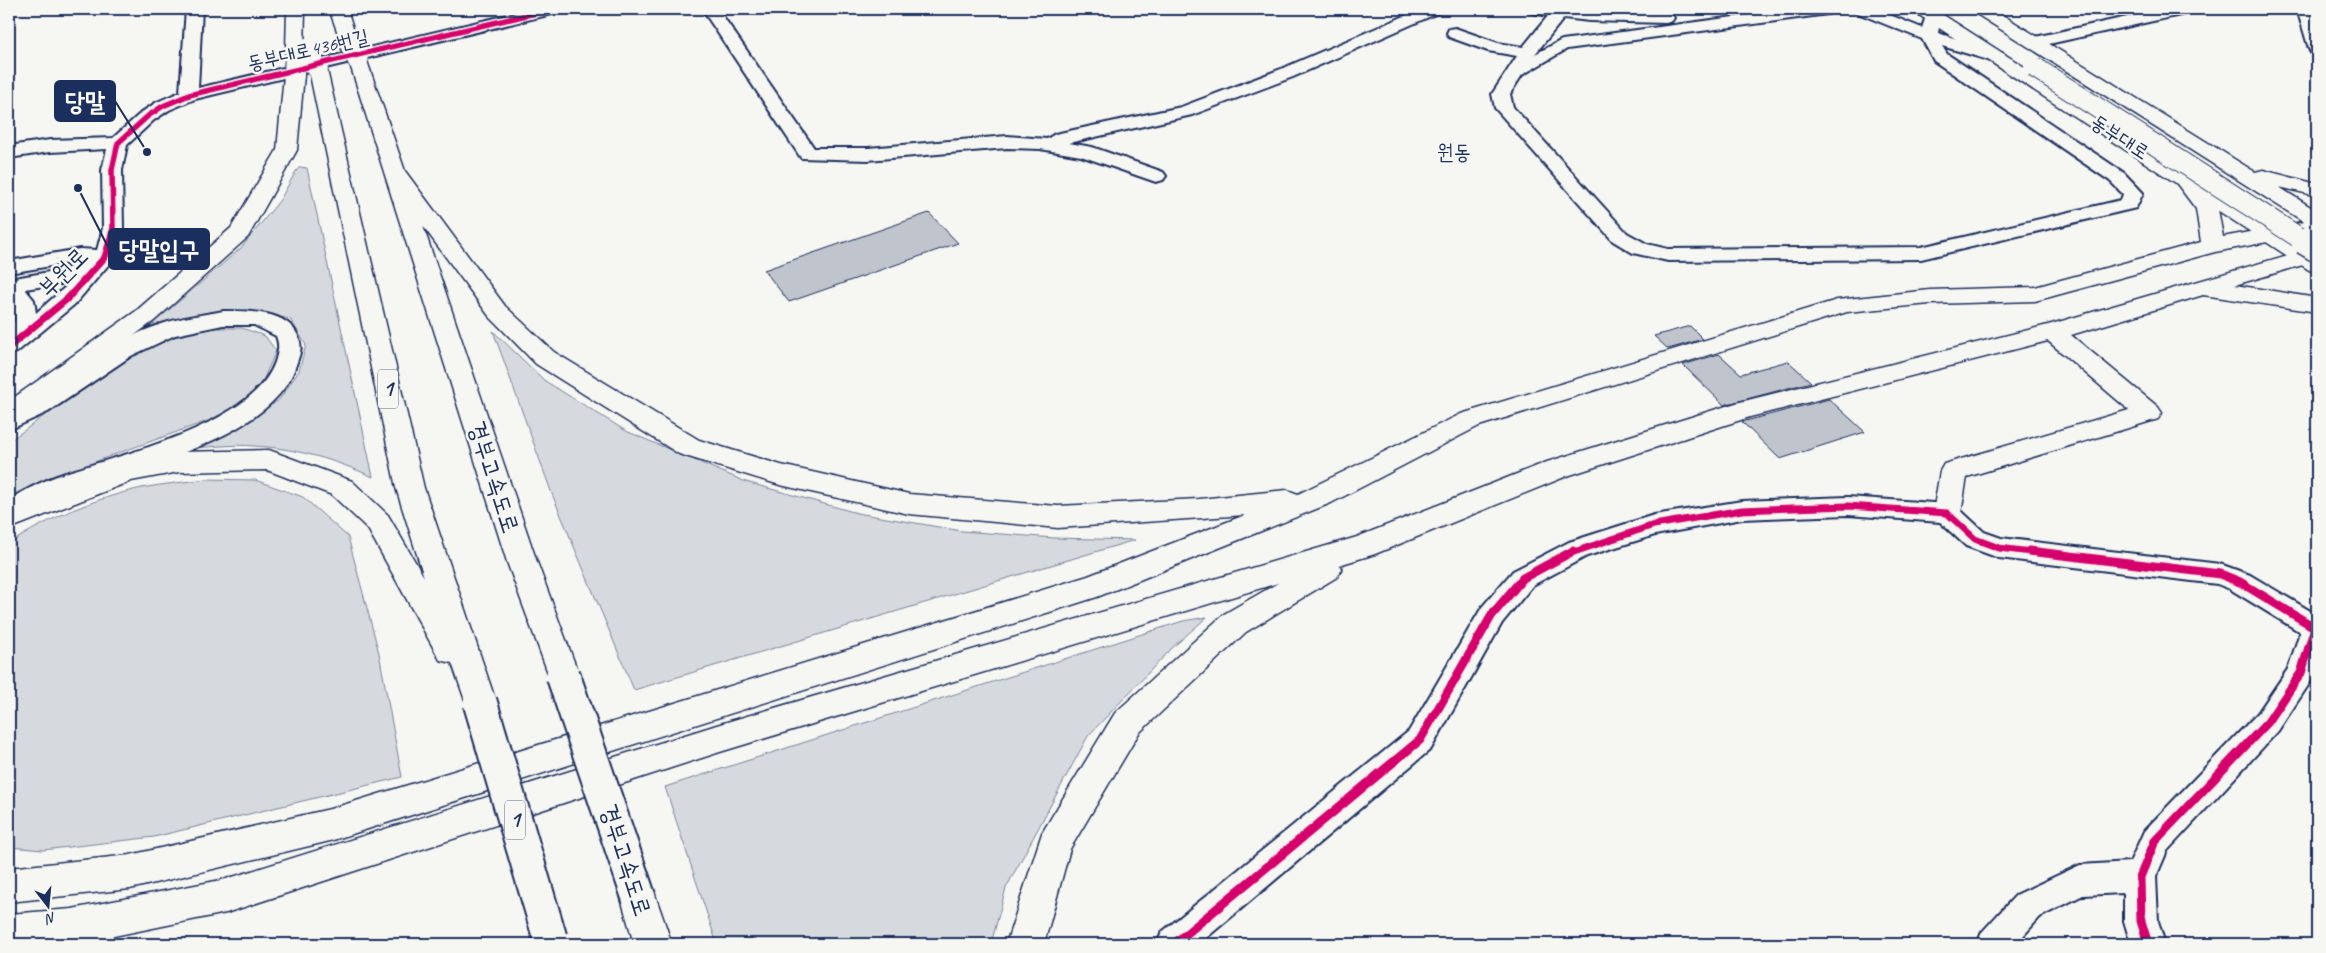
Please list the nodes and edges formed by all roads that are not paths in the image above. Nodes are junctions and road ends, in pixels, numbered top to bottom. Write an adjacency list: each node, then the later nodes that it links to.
1 (194, 9): 26 (street)
2 (296, 9): 23 (main road)
3 (338, 9): 31 (main road, 경부고속도로, bridge)
4 (552, 9): 26 (street, 동부대로436번길)
5 (710, 9): 28 (street)
6 (1434, 9): 28 (street)
7 (1534, 9): 16 (street)
8 (1720, 9): 16 (street)
9 (1828, 9): 25 (street)
10 (1861, 9): 18 (street)
11 (1961, 9): 24 (main road, 동부대로)
12 (1982, 9): 19 (main road, 동부대로)
13 (2179, 9): 19 (street)
14 (2304, 9): 20 (street)
15 (1932, 11): 18 (street); 22 (main road, 동부대로); 24 (main road, 동부대로)
16 (1559, 12): 21 (street)
17 (1455, 33): 21 (street)
18 (1929, 36): 22 (street); 25 (street)
19 (2035, 42): 30 (main road, 동부대로)
20 (2317, 49)
21 (1527, 53): 25 (street)
22 (1998, 58): 33 (main road, 동부대로)
23 (304, 61): 49 (main road); 57 (main road, 1)
24 (2042, 66): 38 (main road, 동부대로); 40 (main road, 동부대로, bridge)
25 (1514, 73)
26 (189, 95): 27 (street)
27 (118, 143): 29 (street); 41 (street, 부원로)
28 (1040, 143): 32 (street)
29 (9, 152)
30 (2234, 168): 34 (main road); 35 (main road, 동부대로)
31 (396, 174): 51 (main road); 62 (main road, 경부고속도로, bridge)
32 (1156, 176)
33 (2185, 180): 37 (main road, 동부대로); 39 (main road)
34 (2317, 190)
35 (2317, 220)
36 (2317, 225): 37 (street)
37 (2270, 235): 39 (main road); 40 (main road, 동부대로)
38 (2317, 235)
39 (2213, 246): 51 (main road)
40 (2314, 256): 45 (main road)
41 (105, 257): 42 (street); 43 (street); 48 (street, 부원로)
42 (9, 267)
43 (9, 284)
44 (9, 289): 48 (street)
45 (2202, 289): 46 (main road); 47 (main road)
46 (2317, 306)
47 (2052, 332): 53 (main road); 55 (main road)
48 (9, 347)
49 (9, 414)
50 (9, 422): 52 (street)
51 (1321, 496): 59 (main road)
52 (9, 510)
53 (1947, 513): 56 (street); 64 (street)
54 (9, 519): 57 (main road)
55 (1365, 546): 60 (main road); 63 (main road)
56 (2316, 624): 58 (street)
57 (480, 702): 61 (main road, 1, bridge)
58 (2140, 877): 65 (street); 66 (street)
59 (9, 885)
60 (9, 932)
61 (551, 941)
62 (653, 944)
63 (1025, 944)
64 (1174, 944)
65 (1994, 944)
66 (2148, 944)

